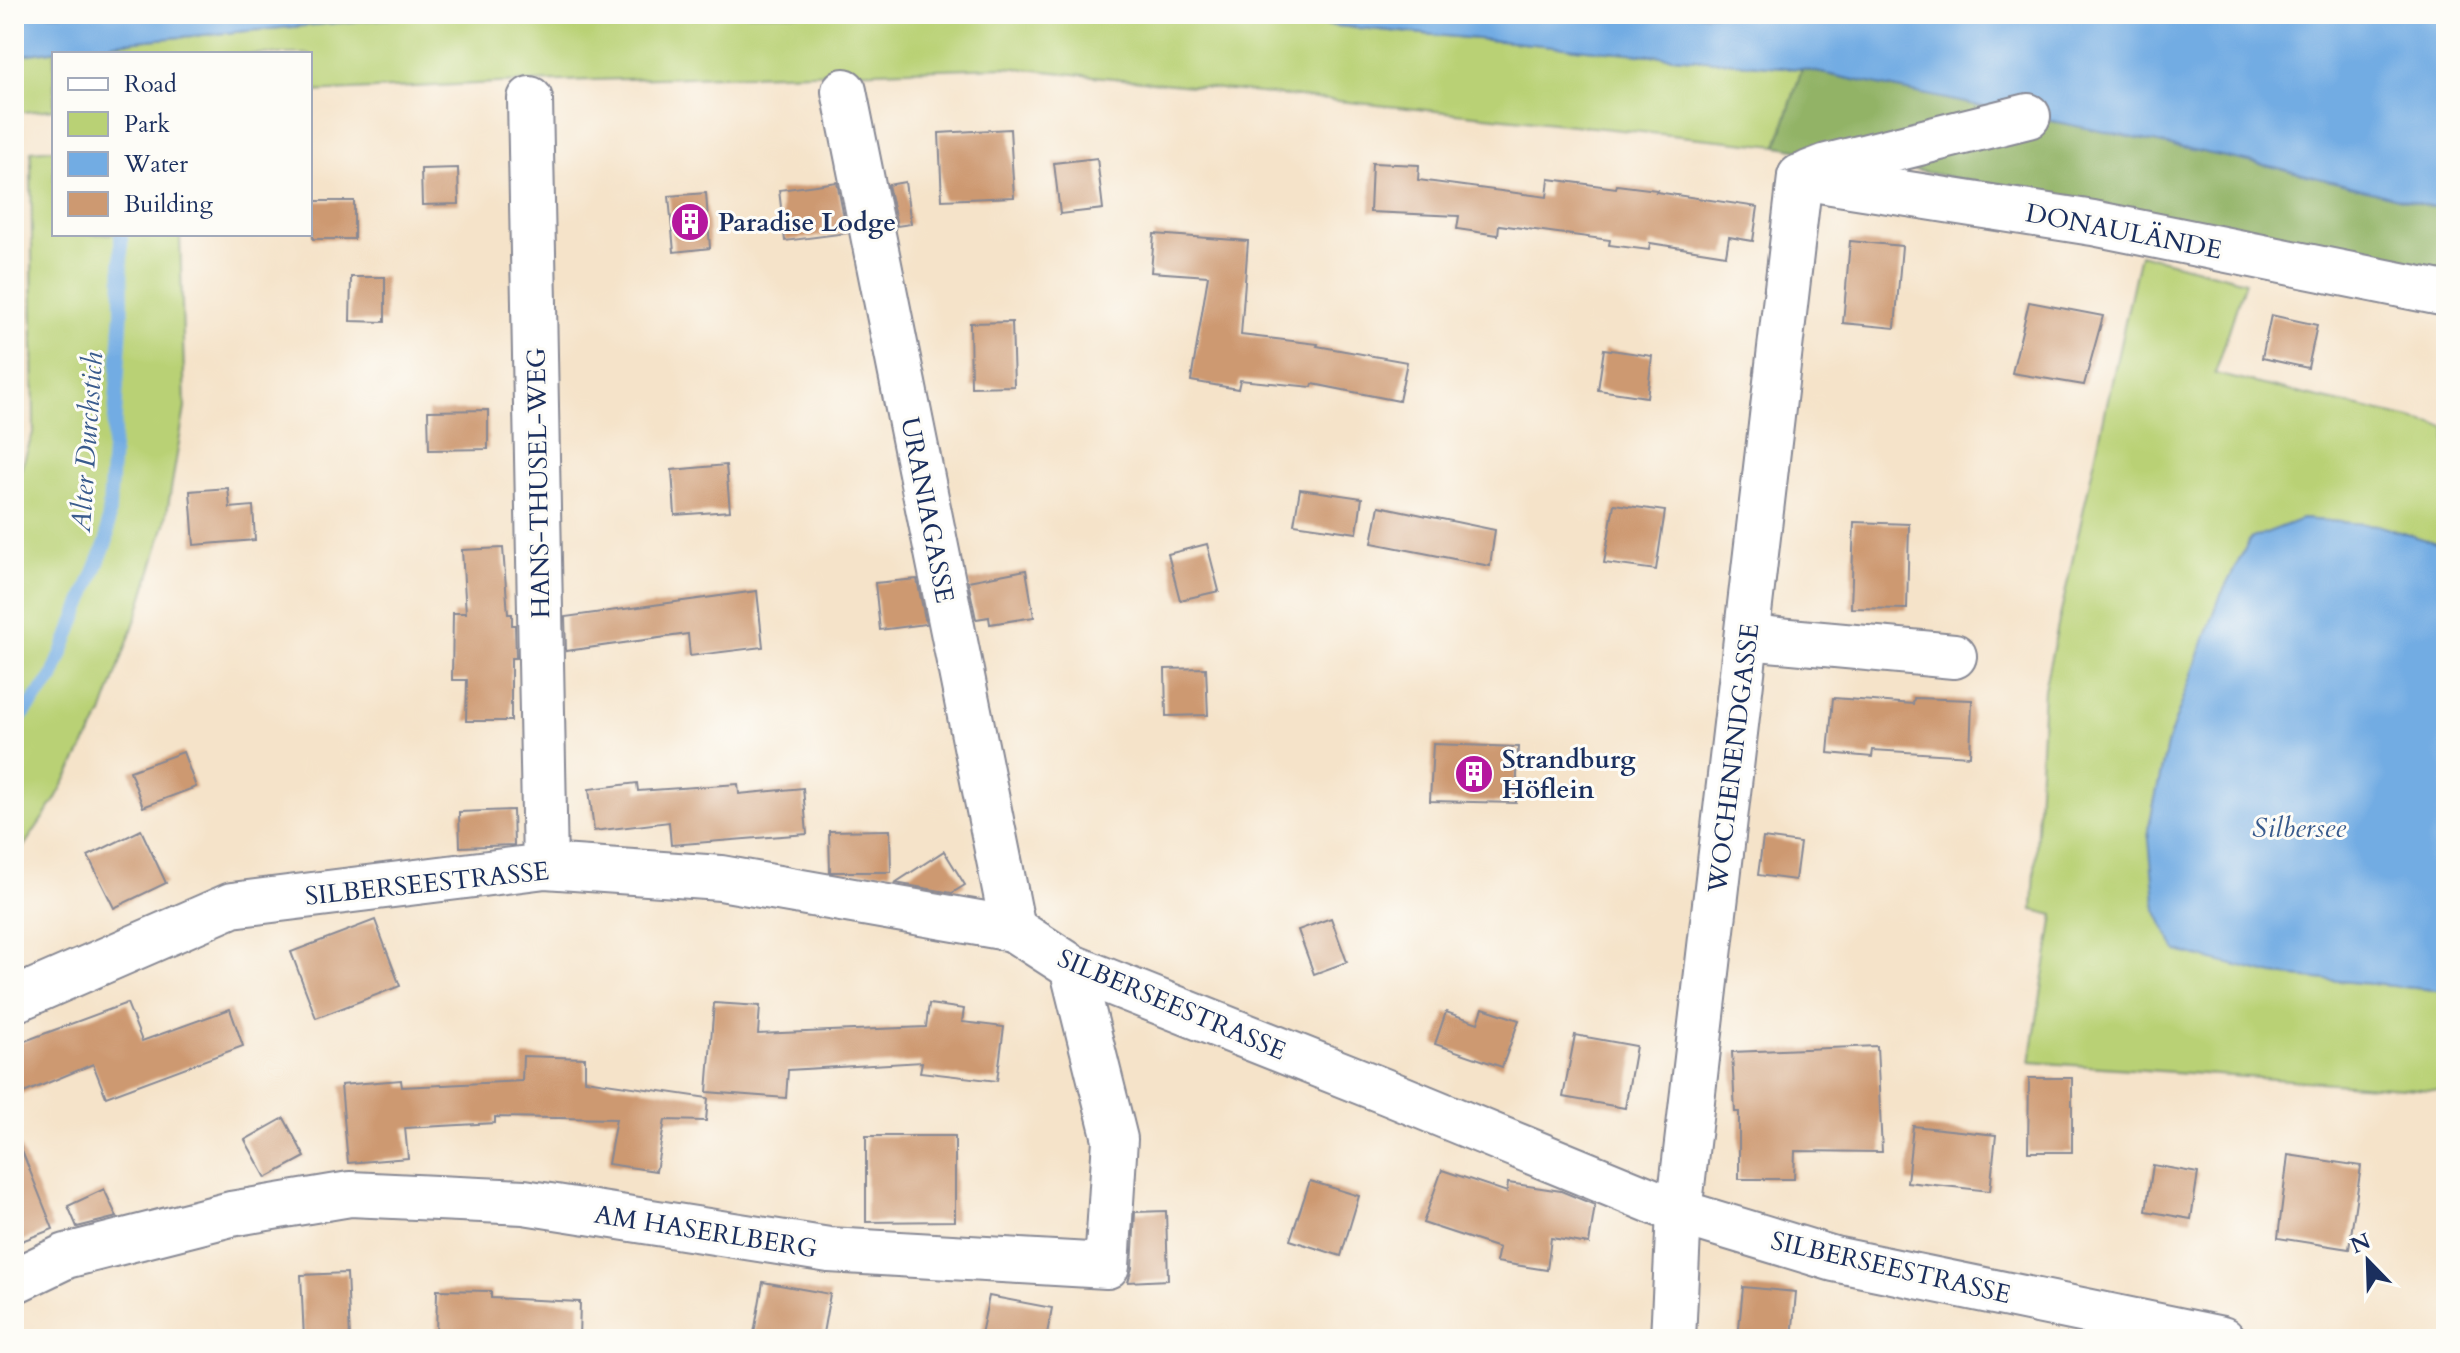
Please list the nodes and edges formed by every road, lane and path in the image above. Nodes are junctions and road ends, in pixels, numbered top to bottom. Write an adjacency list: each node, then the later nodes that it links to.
1 (844, 91): 9 (street, URANIAGASSE)
2 (530, 99): 8 (street, HANS-THUSEL-WEG)
3 (2028, 116): 4 (street)
4 (1800, 177): 5 (street, DONAULÄNDE); 6 (street, WOCHENENDGASSE)
5 (2446, 294)
6 (1747, 637): 7 (street); 12 (street, WOCHENENDGASSE)
7 (1954, 656)
8 (545, 866): 9 (street, SILBERSEESTRASSE); 11 (street, SILBERSEESTRASSE)
9 (1013, 929): 10 (street, SILBERSEESTRASSE)
10 (1072, 967): 12 (street, SILBERSEESTRASSE); 13 (street, AM HASERLBERG)
11 (14, 1000)
12 (1679, 1212): 14 (street, WOCHENENDGASSE); 15 (street, SILBERSEESTRASSE)
13 (14, 1281)
14 (1673, 1339)
15 (2222, 1339)

